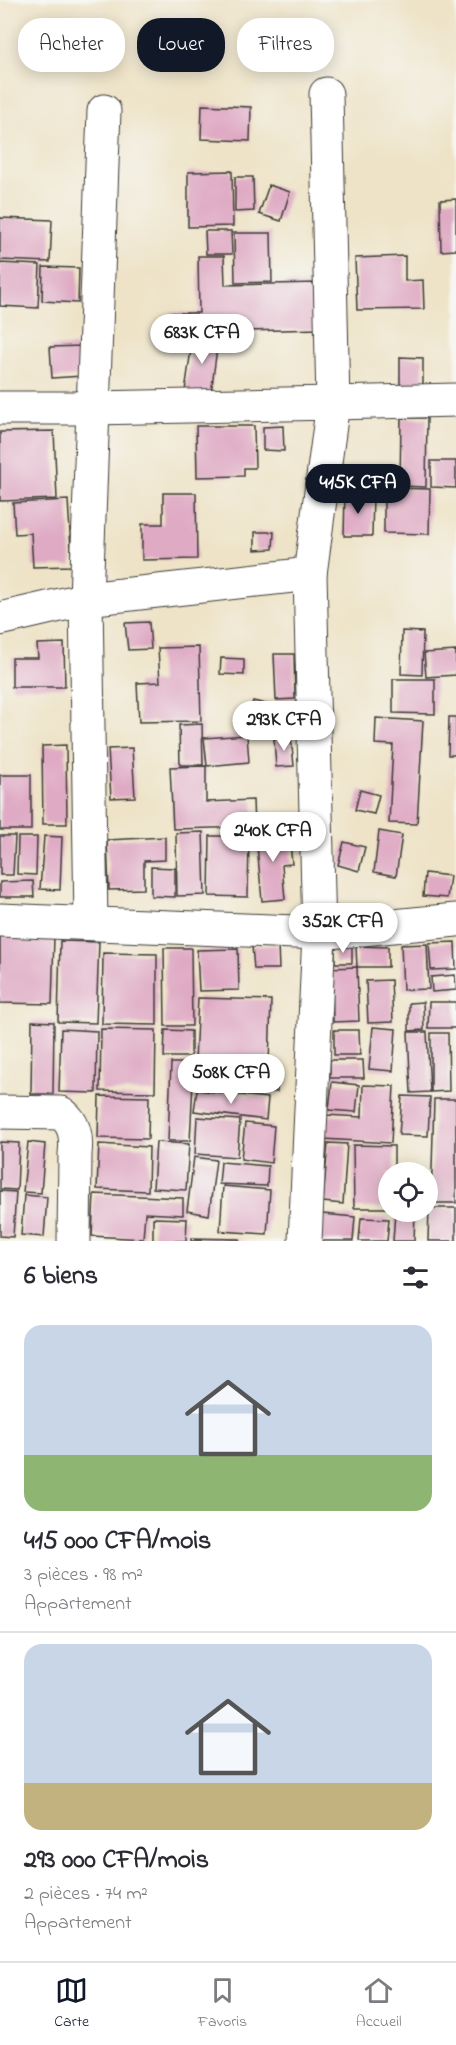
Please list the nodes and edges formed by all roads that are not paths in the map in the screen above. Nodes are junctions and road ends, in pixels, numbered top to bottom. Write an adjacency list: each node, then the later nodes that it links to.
1 (326, 94): 4 (street)
2 (104, 111): 6 (street)
3 (456, 400): 4 (street)
4 (333, 403): 6 (street); 7 (street)
5 (0, 408): 6 (street)
6 (93, 408): 8 (street)
7 (310, 574): 8 (street); 13 (street)
8 (86, 600): 9 (street); 12 (street)
9 (0, 618)
10 (0, 920): 12 (street)
11 (456, 920): 13 (street)
12 (91, 923): 13 (street)
13 (318, 933): 16 (street)
14 (0, 1112): 15 (street)
15 (74, 1241)
16 (304, 1241)

